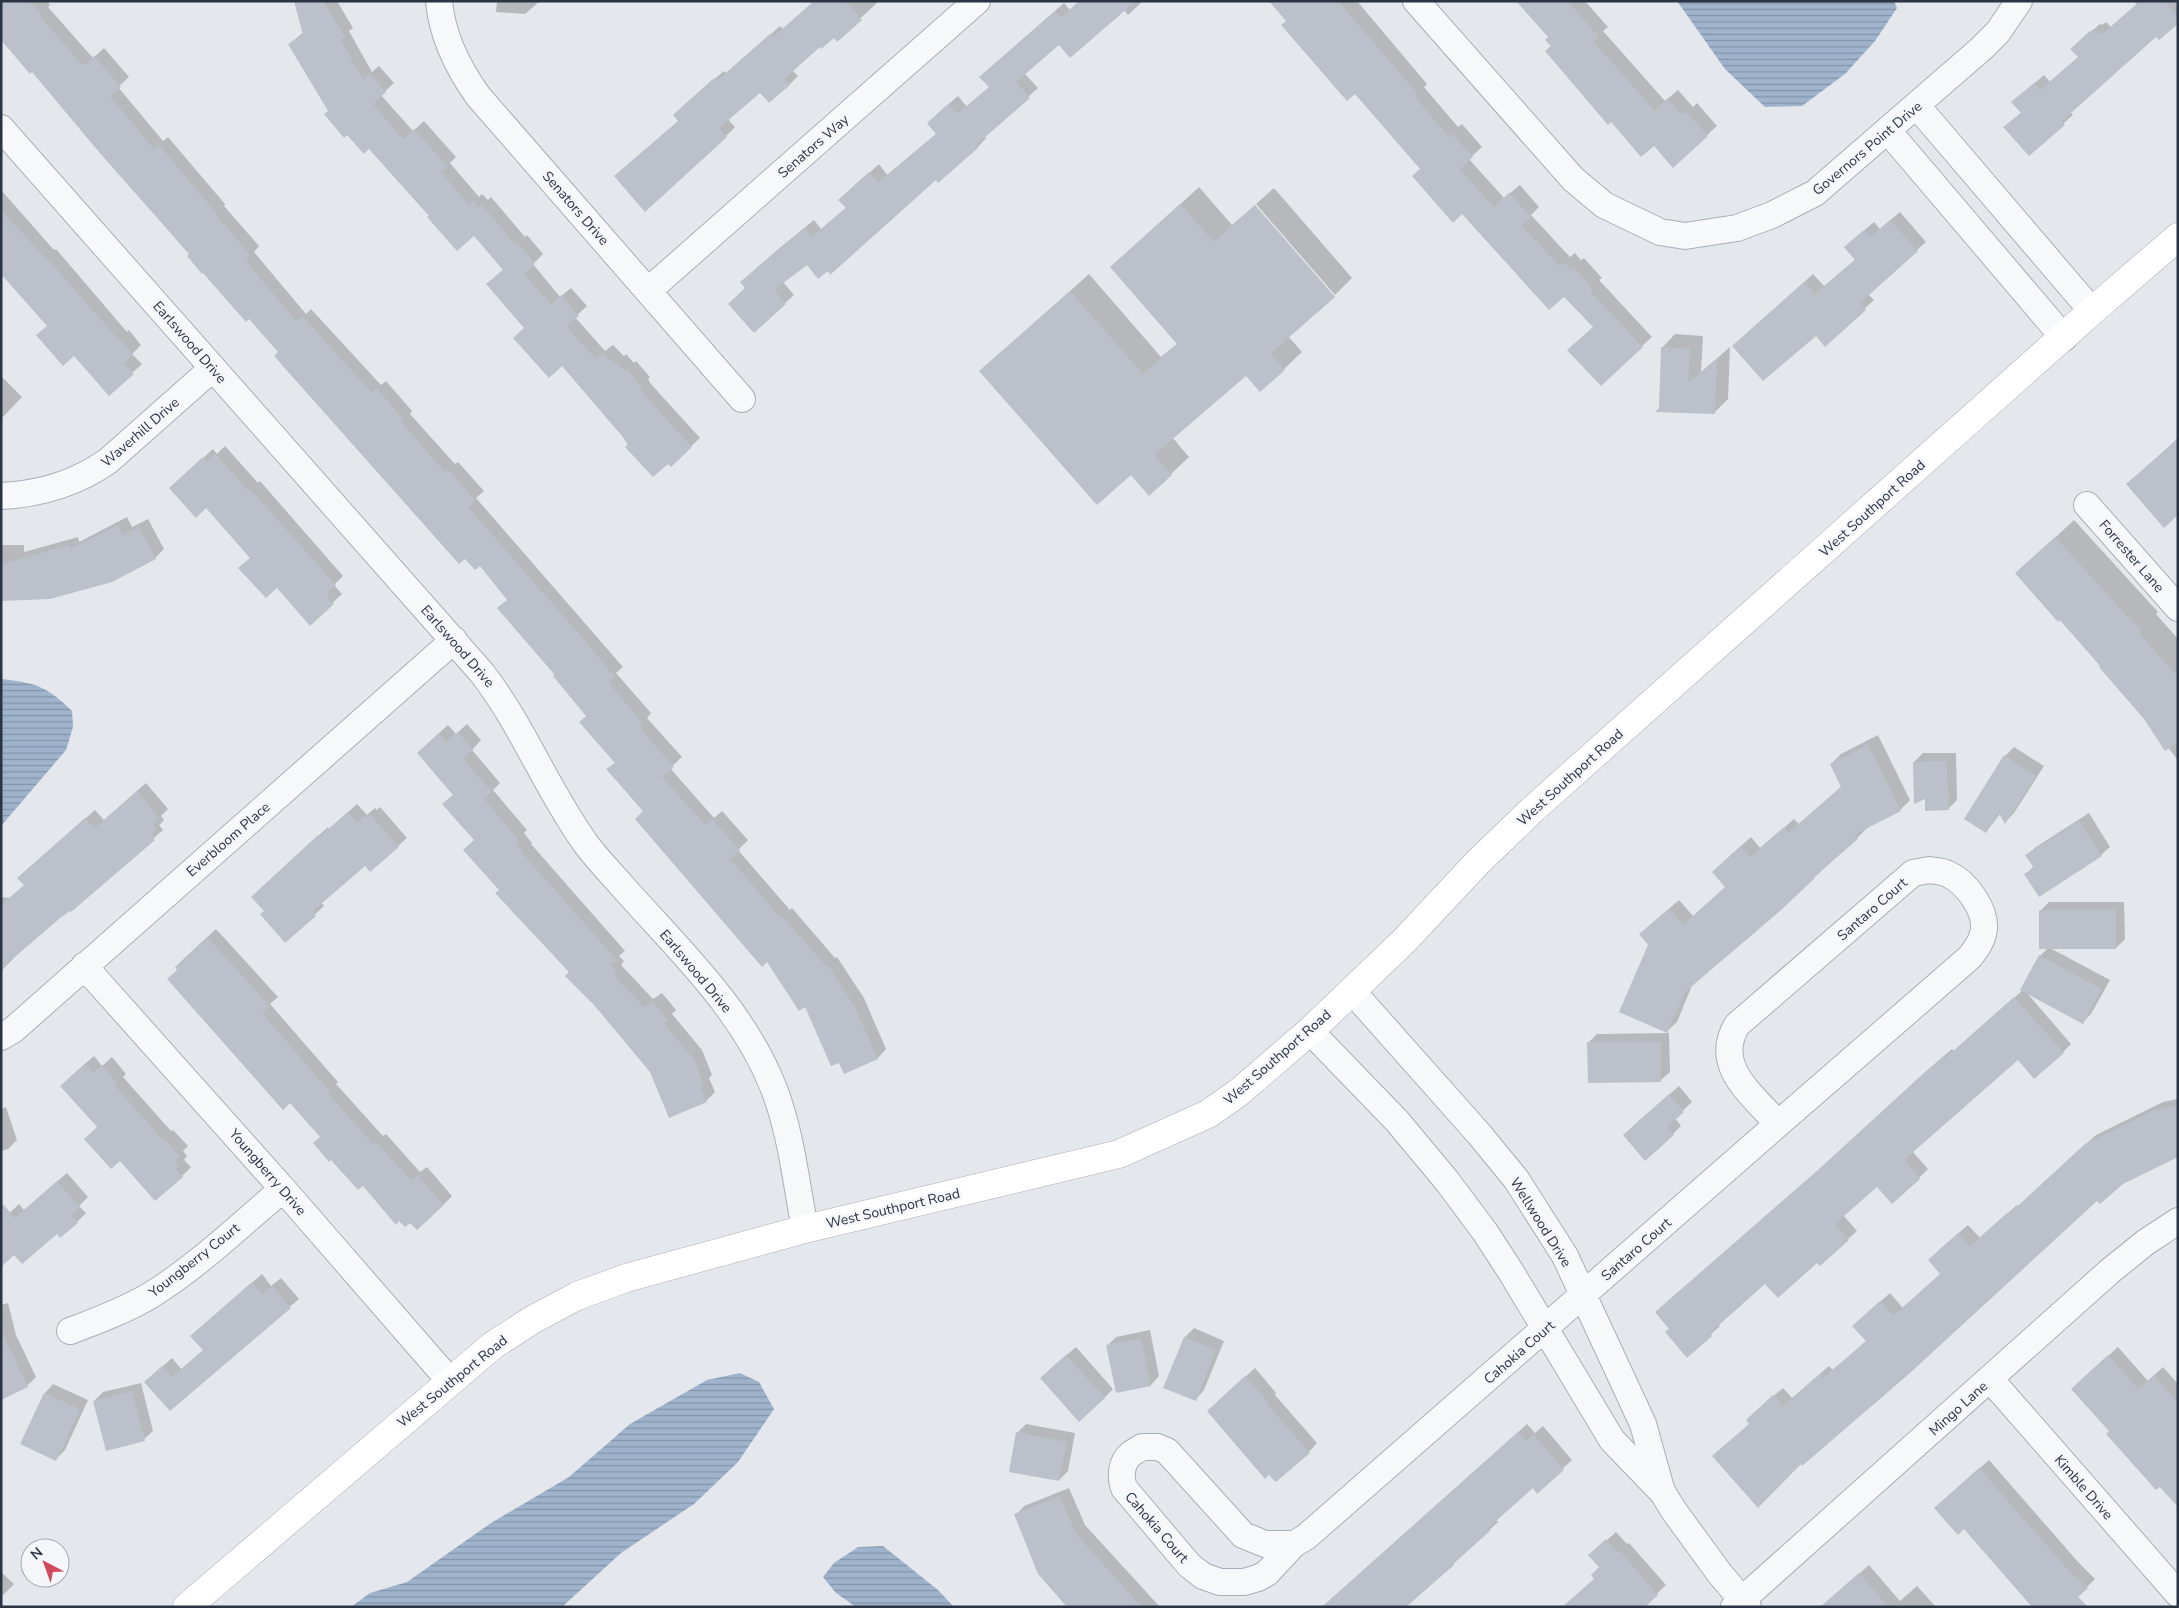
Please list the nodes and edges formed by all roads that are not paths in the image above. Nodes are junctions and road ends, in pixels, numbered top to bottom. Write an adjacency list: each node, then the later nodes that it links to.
1 (439, 1): 9 (street, Senators Drive)
2 (977, 1): 9 (street, Senators Way)
3 (1416, 1): 7 (street, Governors Point Drive)
4 (2019, 1): 5 (street, Governors Point Drive)
5 (1917, 106): 7 (street, Governors Point Drive); 10 (street)
6 (1, 128): 12 (street, Earlswood Drive)
7 (1888, 131): 11 (street)
8 (2178, 237): 10 (main road, West Southport Road)
9 (649, 290): 13 (street, Senators Drive)
10 (2092, 311): 11 (main road, West Southport Road)
11 (2064, 338): 19 (main road, West Southport Road)
12 (213, 368): 14 (street, Waverhill Drive); 17 (street, Earlswood Drive)
13 (742, 398)
14 (1, 496)
15 (2087, 505): 16 (street, Forrester Lane)
16 (2174, 595)
17 (454, 640): 18 (street, Everbloom Place); 25 (street, Earlswood Drive)
18 (84, 966): 21 (street, Everbloom Place); 23 (street, Youngberry Drive)
19 (1352, 991): 20 (main road, West Southport Road); 26 (street, Wellwood Drive)
20 (1310, 1031): 25 (main road, West Southport Road); 27 (street, Wellwood Drive)
21 (1, 1037)
22 (1778, 1124): 22 (street, Santaro Court); 26 (street, Santaro Court)
23 (283, 1189): 28 (street, Youngberry Court); 30 (street, Youngberry Drive)
24 (2178, 1221): 29 (street, Mingo Lane)
25 (805, 1229): 30 (main road, West Southport Road)
26 (1584, 1294): 27 (street, Cahokia Court); 31 (street, Wellwood Drive)
27 (1544, 1330): 31 (street, Wellwood Drive); 32 (street, Cahokia Court)
28 (70, 1332)
29 (1990, 1379): 33 (street, Kimble Drive); 34 (street, Mingo Lane)
30 (449, 1380): 35 (main road, West Southport Road)
31 (1663, 1493): 34 (street, Wellwood Drive)
32 (1294, 1544): 32 (street, Cahokia Court)
33 (2178, 1594)
34 (1742, 1604)
35 (187, 1607)

